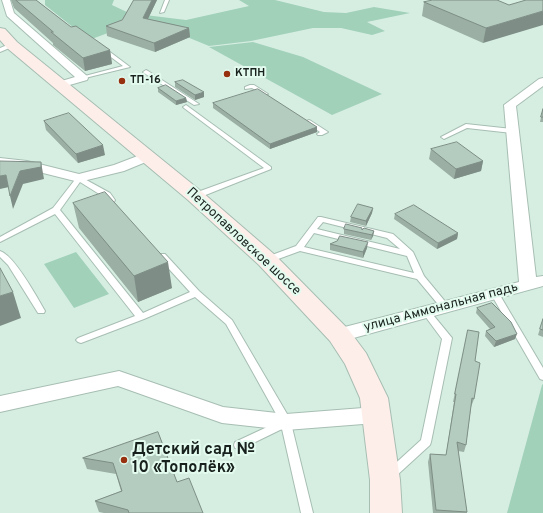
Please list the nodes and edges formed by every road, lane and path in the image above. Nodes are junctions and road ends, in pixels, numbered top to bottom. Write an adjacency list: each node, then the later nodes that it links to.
1 (6, 0): 8 (street)
2 (167, 0): 3 (lane)
3 (162, 12)
4 (0, 32): 5 (main road, Петропавловское шоссе)
5 (6, 47): 10 (main road, Петропавловское шоссе)
6 (101, 47): 8 (lane)
7 (146, 72): 20 (lane)
8 (84, 78): 10 (street)
9 (543, 81): 14 (street)
10 (59, 85): 17 (main road, Петропавловское шоссе)
11 (247, 88): 12 (lane)
12 (272, 99)
13 (305, 120): 15 (lane)
14 (512, 131): 16 (lane); 31 (street)
15 (320, 134)
16 (444, 137)
17 (148, 156): 19 (street); 20 (main road, Петропавловское шоссе)
18 (0, 162): 19 (street)
19 (79, 178): 21 (lane); 22 (lane)
20 (194, 196): 29 (main road, Петропавловское шоссе)
21 (118, 207)
22 (56, 210): 24 (lane); 37 (lane)
23 (312, 230): 26 (lane); 28 (lane); 28 (lane)
24 (0, 240)
25 (154, 247): 32 (lane)
26 (299, 248): 29 (lane); 30 (lane)
27 (0, 253): 35 (lane)
28 (410, 254): 30 (lane)
29 (267, 260): 38 (main road, Петропавловское шоссе)
30 (420, 277): 34 (lane)
31 (536, 283): 33 (street, улица Аммональная падь)
32 (196, 293): 37 (lane); 43 (lane)
33 (495, 294): 34 (street, улица Аммональная падь); 40 (lane)
34 (445, 307): 36 (street, улица Аммональная падь)
35 (41, 311)
36 (426, 312): 38 (street, улица Аммональная падь); 45 (lane)
37 (141, 317): 39 (lane)
38 (339, 334): 42 (main road, Петропавловское шоссе)
39 (81, 340)
40 (543, 376)
41 (0, 404): 43 (street)
42 (376, 415): 43 (street); 45 (main road, Петропавловское шоссе)
43 (286, 422): 44 (lane); 46 (lane)
44 (239, 445)
45 (385, 480): 47 (main road, Петропавловское шоссе)
46 (307, 513)
47 (386, 513)

